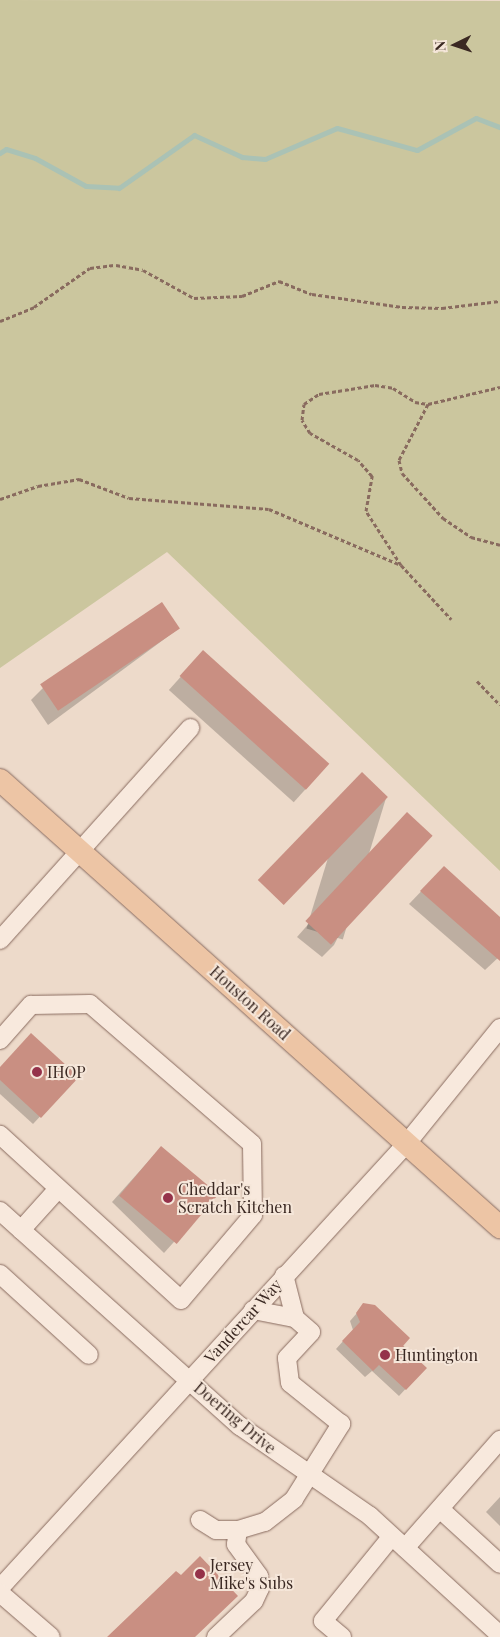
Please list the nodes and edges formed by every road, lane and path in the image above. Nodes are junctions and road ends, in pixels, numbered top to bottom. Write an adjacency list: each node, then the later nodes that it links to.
1 (500, 301): 2 (path)
2 (0, 321)
3 (500, 387): 4 (path)
4 (428, 404): 6 (path); 7 (path)
5 (0, 499): 7 (path)
6 (500, 545)
7 (401, 565): 8 (path)
8 (451, 619)
9 (477, 681): 10 (path)
10 (500, 705)
11 (190, 728): 13 (street)
12 (0, 780): 13 (main road, Houston Road)
13 (80, 851): 14 (street); 18 (main road, Houston Road)
14 (0, 940)
15 (500, 1028): 18 (street, Vandercar Way)
16 (0, 1040): 19 (street)
17 (0, 1134): 19 (street)
18 (407, 1143): 21 (main road, Houston Road); 24 (street, Vandercar Way)
19 (58, 1190): 22 (street)
20 (0, 1211): 22 (street, Doering Drive)
21 (500, 1227)
22 (21, 1230): 28 (street, Doering Drive)
23 (0, 1274): 27 (street)
24 (284, 1275): 25 (street, Vandercar Way); 26 (street)
25 (253, 1310): 26 (street); 28 (street, Vandercar Way)
26 (294, 1318): 30 (street)
27 (89, 1355)
28 (190, 1380): 30 (street, Doering Drive); 36 (street, Vandercar Way)
29 (500, 1440): 31 (street)
30 (309, 1473): 33 (street); 34 (street, Doering Drive)
31 (440, 1510): 34 (street); 35 (street)
32 (200, 1520): 33 (street)
33 (238, 1530): 40 (street)
34 (399, 1542): 38 (street, Doering Drive); 41 (street)
35 (500, 1564)
36 (0, 1588)
37 (0, 1593): 39 (street)
38 (494, 1634)
39 (51, 1637)
40 (216, 1637)
41 (342, 1637)

